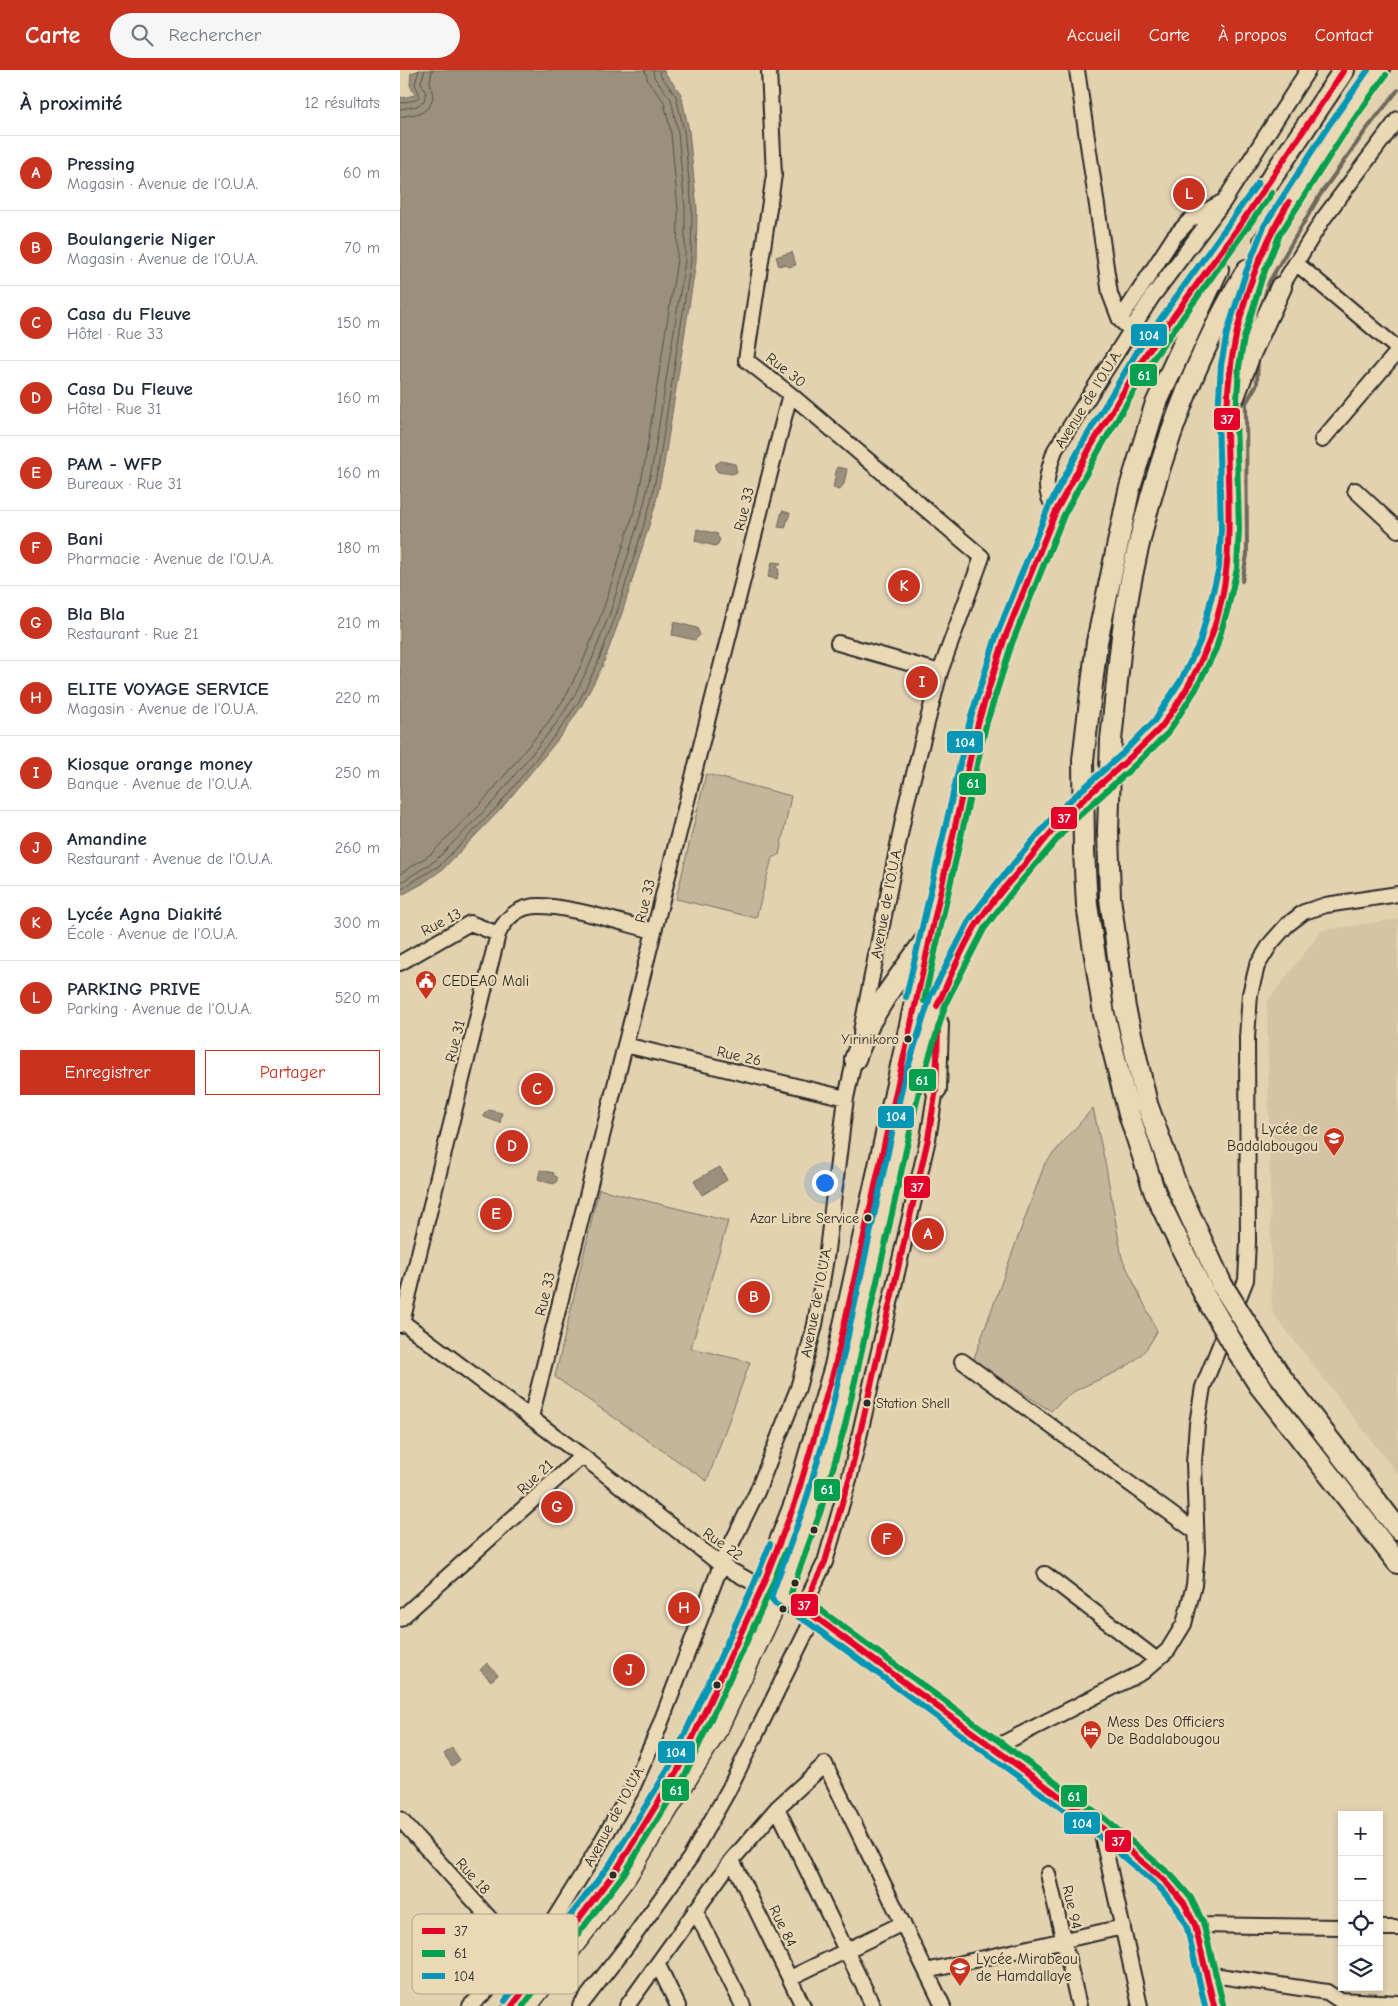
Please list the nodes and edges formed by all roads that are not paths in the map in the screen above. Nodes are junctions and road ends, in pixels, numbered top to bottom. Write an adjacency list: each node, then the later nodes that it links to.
1 (769, 70): 15 (street, Rue 30)
2 (1077, 70): 12 (street)
3 (1308, 70): 7 (street, Avenue de l'O.U.A.)
4 (1344, 70): 8 (highway)
5 (1379, 70): 9 (highway)
6 (1398, 119): 10 (street)
7 (1224, 201): 12 (street); 13 (street, Avenue de l'O.U.A.)
8 (1238, 228): 19 (highway); 40 (highway, bridge)
9 (1272, 230): 16 (highway); 38 (highway, bridge)
10 (1296, 263): 11 (street); 14 (street)
11 (1281, 287): 16 (highway)
12 (1120, 320): 13 (street)
13 (1131, 330): 19 (street, Avenue de l'O.U.A.)
14 (1398, 350): 17 (street)
15 (790, 394): 21 (street, Rue 30); 25 (street, Rue 33)
16 (1227, 415): 29 (highway)
17 (1322, 440)
18 (1355, 490): 20 (street)
19 (1056, 511): 27 (highway)
20 (1398, 530)
21 (982, 557): 23 (street, Avenue de l'O.U.A.)
22 (838, 643): 23 (street)
23 (940, 672): 31 (street, Avenue de l'O.U.A.)
24 (1398, 894): 39 (street)
25 (654, 932): 26 (street, Rue 31); 30 (street, Rue 33)
26 (498, 934): 28 (street, Rue 13); 34 (street, Rue 31)
27 (930, 934): 31 (highway); 43 (highway)
28 (400, 962)
29 (938, 1000): 32 (highway); 44 (highway)
30 (625, 1045): 33 (street, Rue 26); 36 (street, Rue 33)
31 (855, 1060): 33 (street, Avenue de l'O.U.A.)
32 (936, 1089): 45 (street)
33 (846, 1098): 41 (street, Avenue de l'O.U.A.)
34 (401, 1322): 36 (street, Rue 22)
35 (962, 1361): 39 (street)
36 (531, 1417): 37 (street, Rue 22)
37 (582, 1456): 41 (street, Rue 22); 46 (street, Rue 21)
38 (1398, 1529)
39 (1196, 1532): 47 (street)
40 (1398, 1563)
41 (721, 1565): 43 (street, Rue 22); 56 (street, Avenue de l'O.U.A.)
42 (1045, 1574): 47 (street)
43 (762, 1587): 44 (street, Rue 22); 57 (main road, Avenue de l'O.U.A.)
44 (780, 1597): 45 (street, Rue 22); 65 (main road)
45 (808, 1613): 48 (street, Rue 22); 79 (street)
46 (400, 1619)
47 (1156, 1660): 48 (street)
48 (994, 1748): 51 (street, Rue 22)
49 (777, 1808): 52 (street); 58 (street); 66 (street)
50 (400, 1819): 55 (street, Rue 18)
51 (1100, 1826): 59 (street, Rue 22); 60 (street)
52 (732, 1860): 54 (street); 70 (street, Rue 84)
53 (1048, 1874): 64 (street, Rue 94)
54 (695, 1910): 67 (street); 82 (street)
55 (486, 1914)
56 (557, 1914)
57 (578, 1920)
58 (902, 1924): 66 (street); 68 (street)
59 (1195, 1924): 61 (street); 69 (street, Rue 22)
60 (1123, 1926): 64 (street); 87 (street)
61 (1338, 1927)
62 (1383, 1928): 63 (street)
63 (1398, 1928)
64 (1063, 1940): 68 (street); 86 (street, Rue 94)
65 (578, 1941)
66 (846, 1951): 70 (street); 84 (street)
67 (658, 1965): 80 (street); 81 (street)
68 (926, 1972): 85 (street)
69 (1206, 1974): 74 (street); 88 (street, Rue 22)
70 (790, 1978): 83 (street, Rue 84)
71 (484, 1994): 76 (street, Avenue de l'O.U.A.)
72 (521, 1994): 77 (main road, Avenue de l'O.U.A.)
73 (537, 1994): 78 (main road)
74 (1339, 2003): 75 (street)
75 (1398, 2003)
76 (470, 2006)
77 (512, 2006)
78 (528, 2006)
79 (580, 2006)
80 (627, 2006)
81 (678, 2006)
82 (743, 2006)
83 (803, 2006)
84 (873, 2006)
85 (943, 2006)
86 (1079, 2006)
87 (1140, 2006)
88 (1214, 2006)

